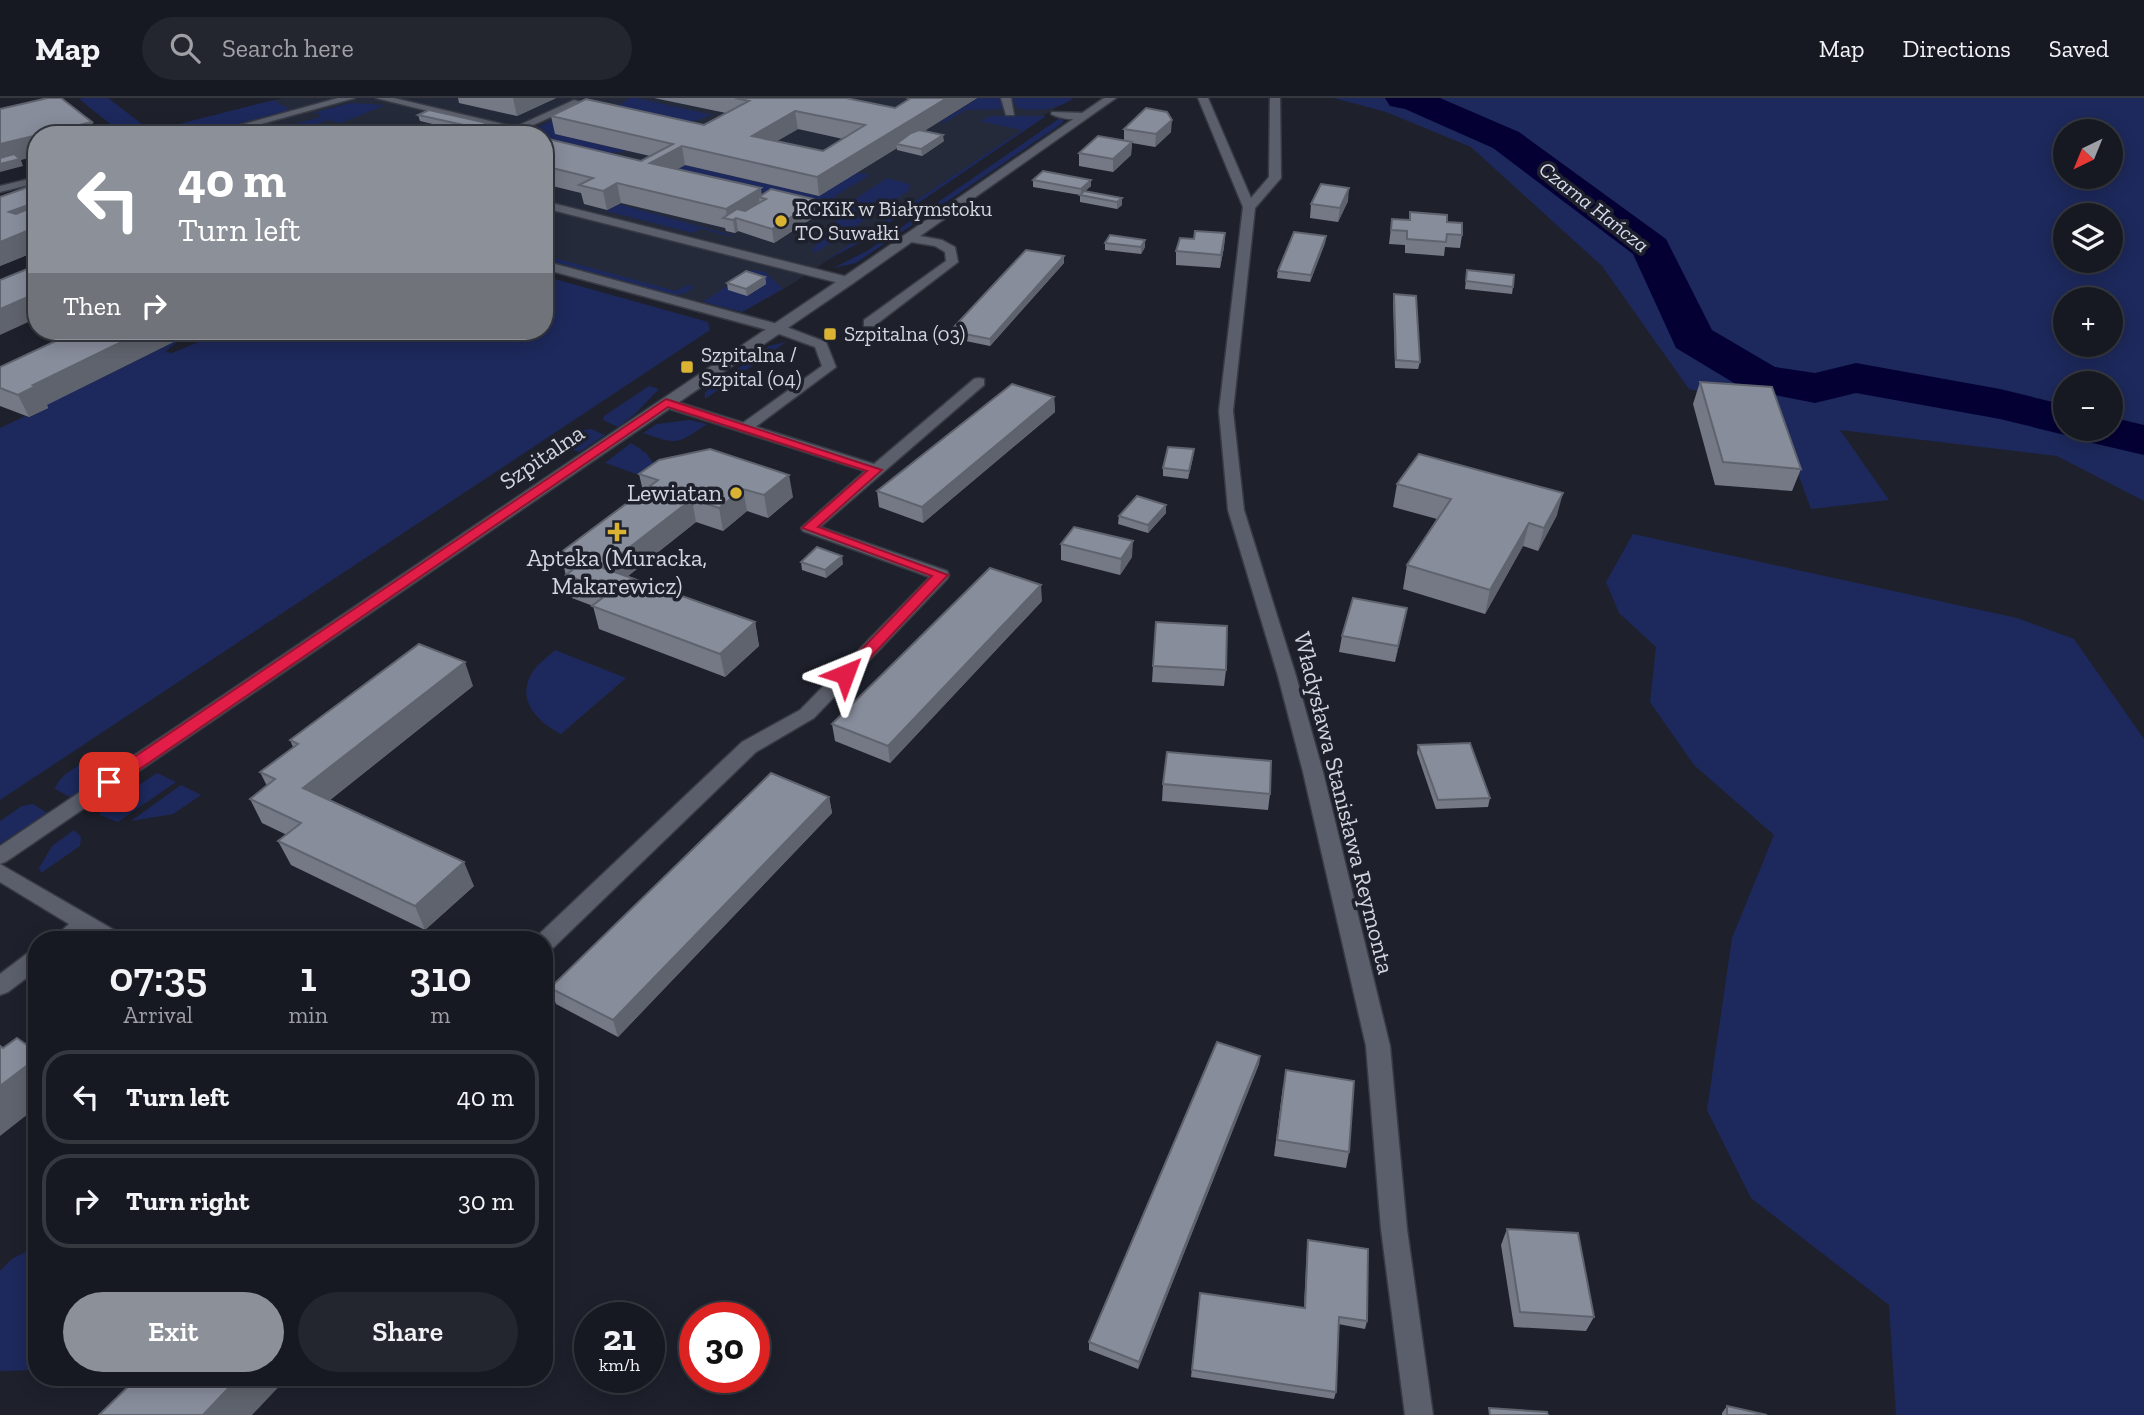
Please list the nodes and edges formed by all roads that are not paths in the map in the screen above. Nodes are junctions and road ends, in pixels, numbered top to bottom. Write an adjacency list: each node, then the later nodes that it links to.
1 (350, 98): 11 (street)
2 (381, 98): 12 (street)
3 (1006, 98): 8 (street)
4 (1111, 98): 10 (street, Szpitalna)
5 (1203, 98): 17 (street, Władysława Stanisława Reymonta)
6 (1275, 98): 17 (street)
7 (612, 111): 13 (street)
8 (1010, 113)
9 (1056, 114): 10 (street)
10 (1085, 116): 18 (street, Szpitalna)
11 (243, 126)
12 (499, 126)
13 (525, 126)
14 (28, 182): 15 (street)
15 (0, 189)
16 (553, 206): 20 (street)
17 (1249, 207): 35 (street, Władysława Stanisława Reymonta)
18 (909, 238): 20 (street, Szpitalna); 21 (street)
19 (553, 267): 22 (street)
20 (847, 281): 22 (street, Szpitalna)
21 (869, 323)
22 (776, 328): 24 (street, Szpitalna); 25 (street)
23 (979, 382): 26 (street)
24 (666, 403): 25 (street); 27 (street, Szpitalna)
25 (745, 428): 26 (street)
26 (876, 470): 32 (street)
27 (0, 856)
28 (0, 872): 29 (street)
29 (85, 923): 30 (street); 31 (street)
30 (74, 931)
31 (98, 931)
32 (553, 934)
33 (28, 965): 34 (street)
34 (0, 986)
35 (1419, 1415)

